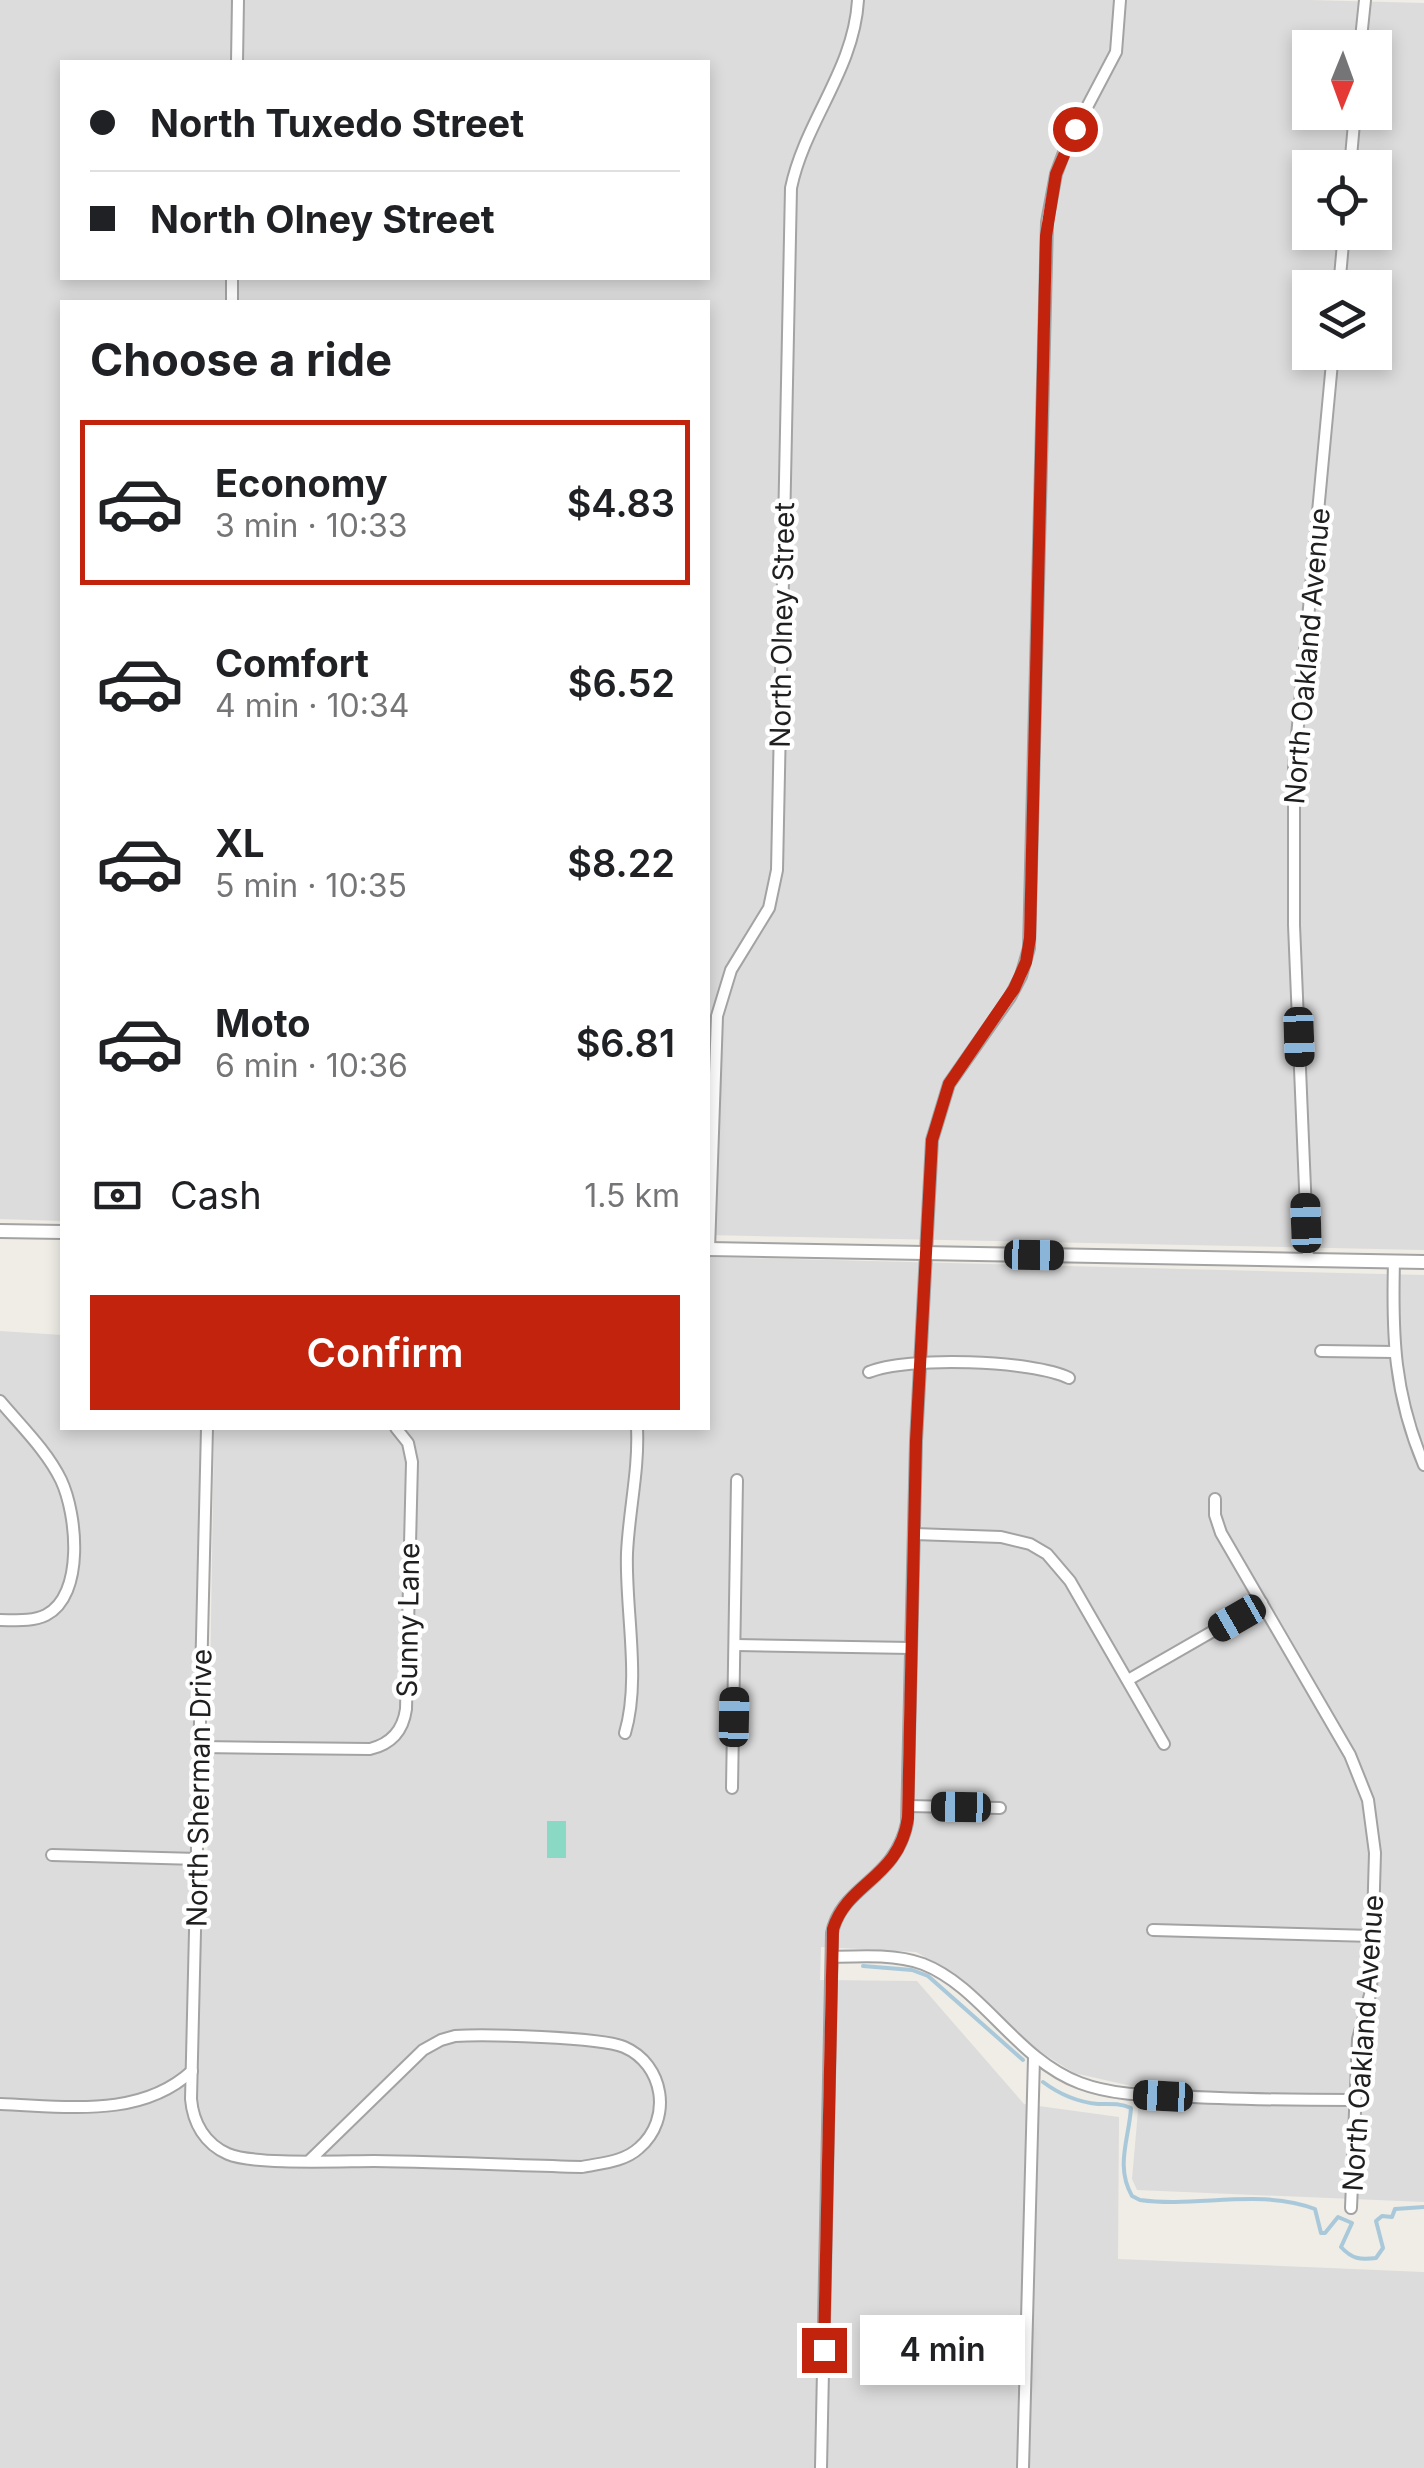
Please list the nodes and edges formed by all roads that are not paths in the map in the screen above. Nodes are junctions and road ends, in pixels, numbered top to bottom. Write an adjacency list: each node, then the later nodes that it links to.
1 (238, 0): 6 (street)
2 (858, 0): 8 (street, North Olney Street)
3 (1120, 0): 12 (street)
4 (1364, 0): 5 (street)
5 (1362, 30)
6 (237, 60)
7 (1331, 370): 13 (street, North Oakland Avenue)
8 (710, 1197)
9 (0, 1231): 10 (street)
10 (60, 1232)
11 (710, 1249): 12 (street)
12 (927, 1252): 13 (street); 18 (street)
13 (1308, 1260): 14 (street)
14 (1394, 1262): 15 (street); 17 (street)
15 (1424, 1262)
16 (1321, 1351): 17 (street)
17 (1394, 1352): 25 (street)
18 (921, 1364): 19 (street); 20 (street); 28 (street)
19 (869, 1372)
20 (1069, 1378)
21 (0, 1401): 30 (street)
22 (207, 1430): 36 (street, North Sherman Drive)
23 (398, 1430): 36 (street, Sunny Lane)
24 (637, 1430): 34 (street)
25 (1424, 1465)
26 (738, 1480): 31 (street)
27 (1214, 1498): 29 (street, North Oakland Avenue)
28 (914, 1534): 32 (street); 33 (street)
29 (1262, 1603): 33 (street); 43 (street, North Oakland Avenue)
30 (0, 1620)
31 (736, 1645): 32 (street); 37 (street)
32 (912, 1648): 38 (street)
33 (1128, 1680): 35 (street)
34 (625, 1733)
35 (1164, 1744)
36 (200, 1747): 41 (street, North Sherman Drive)
37 (732, 1788)
38 (908, 1806): 39 (street); 44 (street)
39 (1000, 1808)
40 (52, 1855): 41 (street)
41 (198, 1859): 46 (street, North Sherman Drive)
42 (1153, 1930): 43 (street)
43 (1373, 1936): 47 (street, North Oakland Avenue)
44 (832, 1957): 45 (street); 51 (street)
45 (1034, 2058): 47 (street); 52 (street)
46 (192, 2071): 48 (street); 49 (street, North Sherman Drive)
47 (1354, 2100): 50 (street, North Oakland Avenue)
48 (0, 2104)
49 (309, 2161): 49 (street)
50 (1351, 2208)
51 (821, 2468)
52 (1022, 2468)

